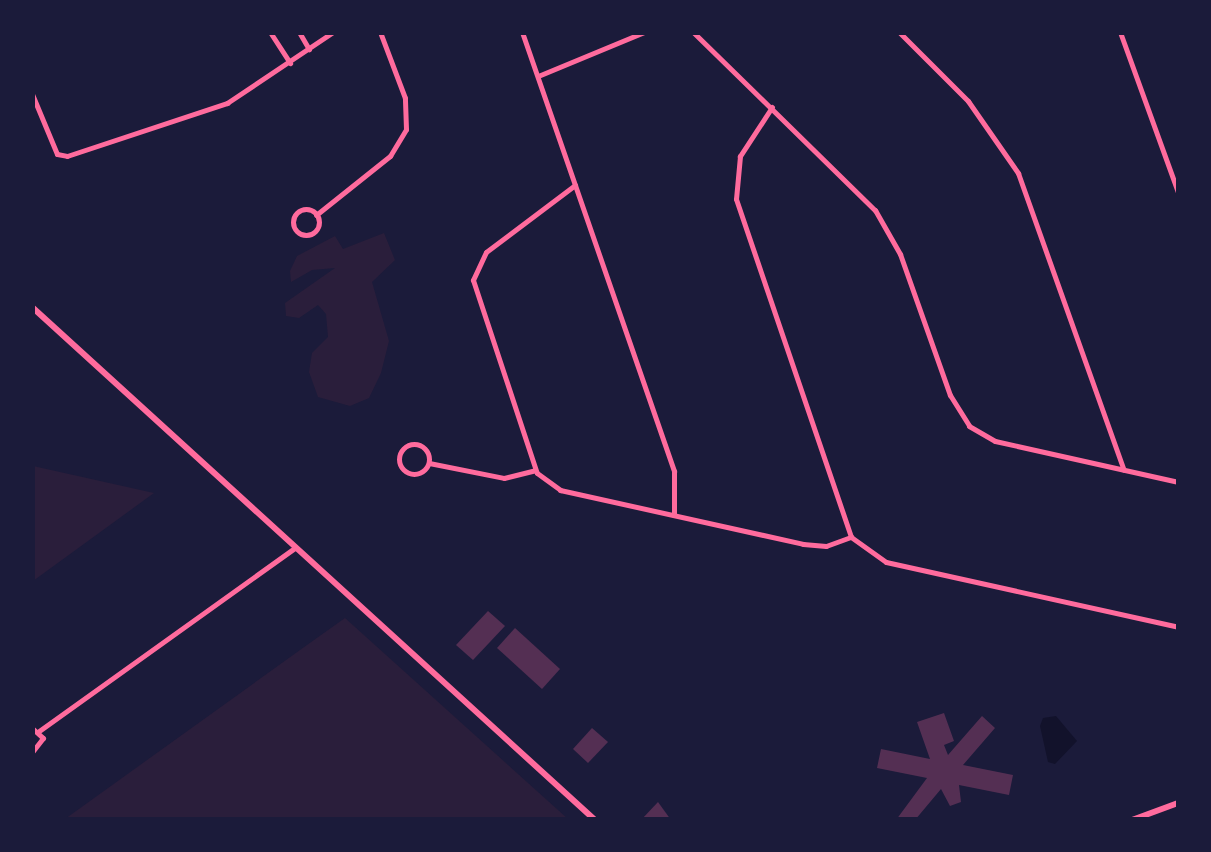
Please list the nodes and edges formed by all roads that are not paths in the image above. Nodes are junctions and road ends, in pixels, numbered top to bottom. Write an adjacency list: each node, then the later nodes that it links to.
1 (270, 32): 11 (street)
2 (298, 32): 10 (street)
3 (333, 32): 10 (street)
4 (380, 32): 17 (street)
5 (522, 32): 12 (street)
6 (644, 32): 12 (street)
7 (693, 32): 14 (street)
8 (899, 32): 21 (street)
9 (1120, 32): 16 (street)
10 (309, 49): 11 (street)
11 (290, 63): 13 (street)
12 (538, 76): 15 (street)
13 (32, 94)
14 (772, 106): 21 (street); 24 (street)
15 (575, 185): 20 (street); 23 (street)
16 (1178, 192)
17 (316, 214): 17 (street)
18 (32, 307): 25 (main road)
19 (429, 463): 19 (street); 20 (street)
20 (535, 470): 23 (street)
21 (1124, 470): 22 (street)
22 (1178, 482)
23 (674, 515): 24 (street)
24 (852, 538): 26 (street)
25 (297, 546): 27 (street); 30 (main road)
26 (1178, 627)
27 (36, 729): 28 (street)
28 (32, 752)
29 (1178, 804): 31 (main road)
30 (595, 820)
31 (1132, 820)

